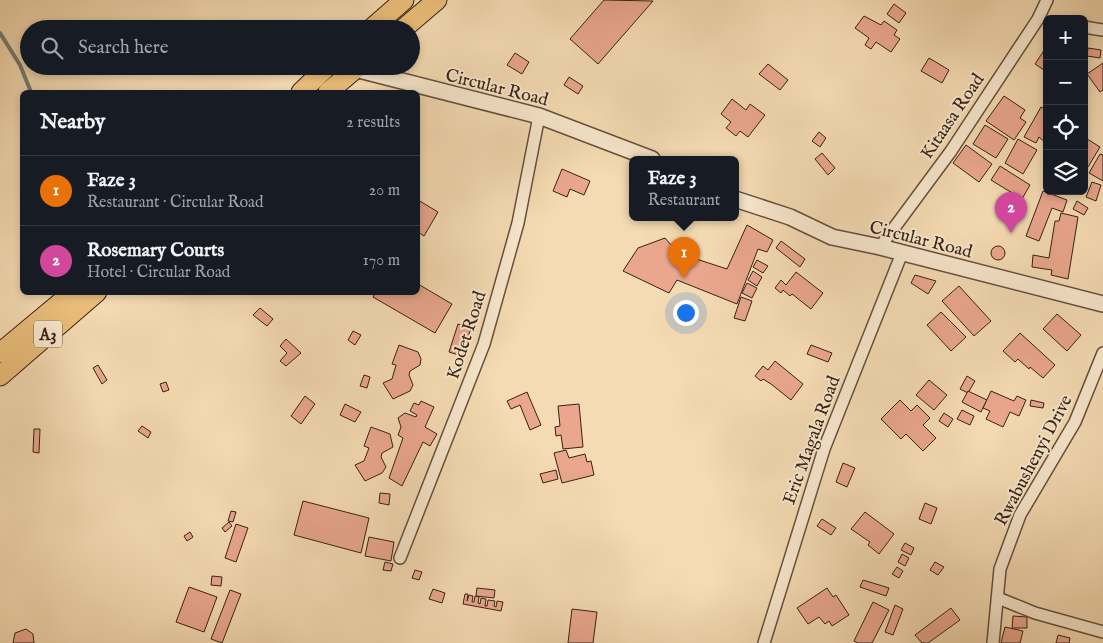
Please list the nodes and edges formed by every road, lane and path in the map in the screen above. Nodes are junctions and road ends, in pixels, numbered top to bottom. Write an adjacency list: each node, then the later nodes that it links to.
1 (404, 0): 4 (highway)
2 (438, 0): 5 (highway)
3 (1047, 0): 6 (street, Kitaasa Road)
4 (381, 20)
5 (414, 20)
6 (1042, 20): 17 (street, Kitaasa Road)
7 (1088, 27): 8 (street)
8 (1103, 30)
9 (319, 75): 12 (highway)
10 (349, 75): 13 (highway)
11 (384, 75): 14 (street, Circular Road)
12 (303, 90)
13 (330, 90)
14 (540, 116): 15 (street, Circular Road); 25 (street, Kodet Road)
15 (644, 156)
16 (739, 200): 17 (street, Circular Road)
17 (880, 247): 18 (street, Circular Road)
18 (902, 253): 21 (street, Circular Road); 28 (street, Eric Magala Road)
19 (69, 295): 22 (highway, A3)
20 (93, 295): 24 (highway, A3)
21 (1103, 304)
22 (0, 353)
23 (1103, 353): 26 (street, Rwabushenyi Drive)
24 (0, 376)
25 (400, 558)
26 (998, 598): 27 (street); 29 (street, Rwabushenyi Drive)
27 (1103, 632)
28 (764, 643)
29 (992, 643)

